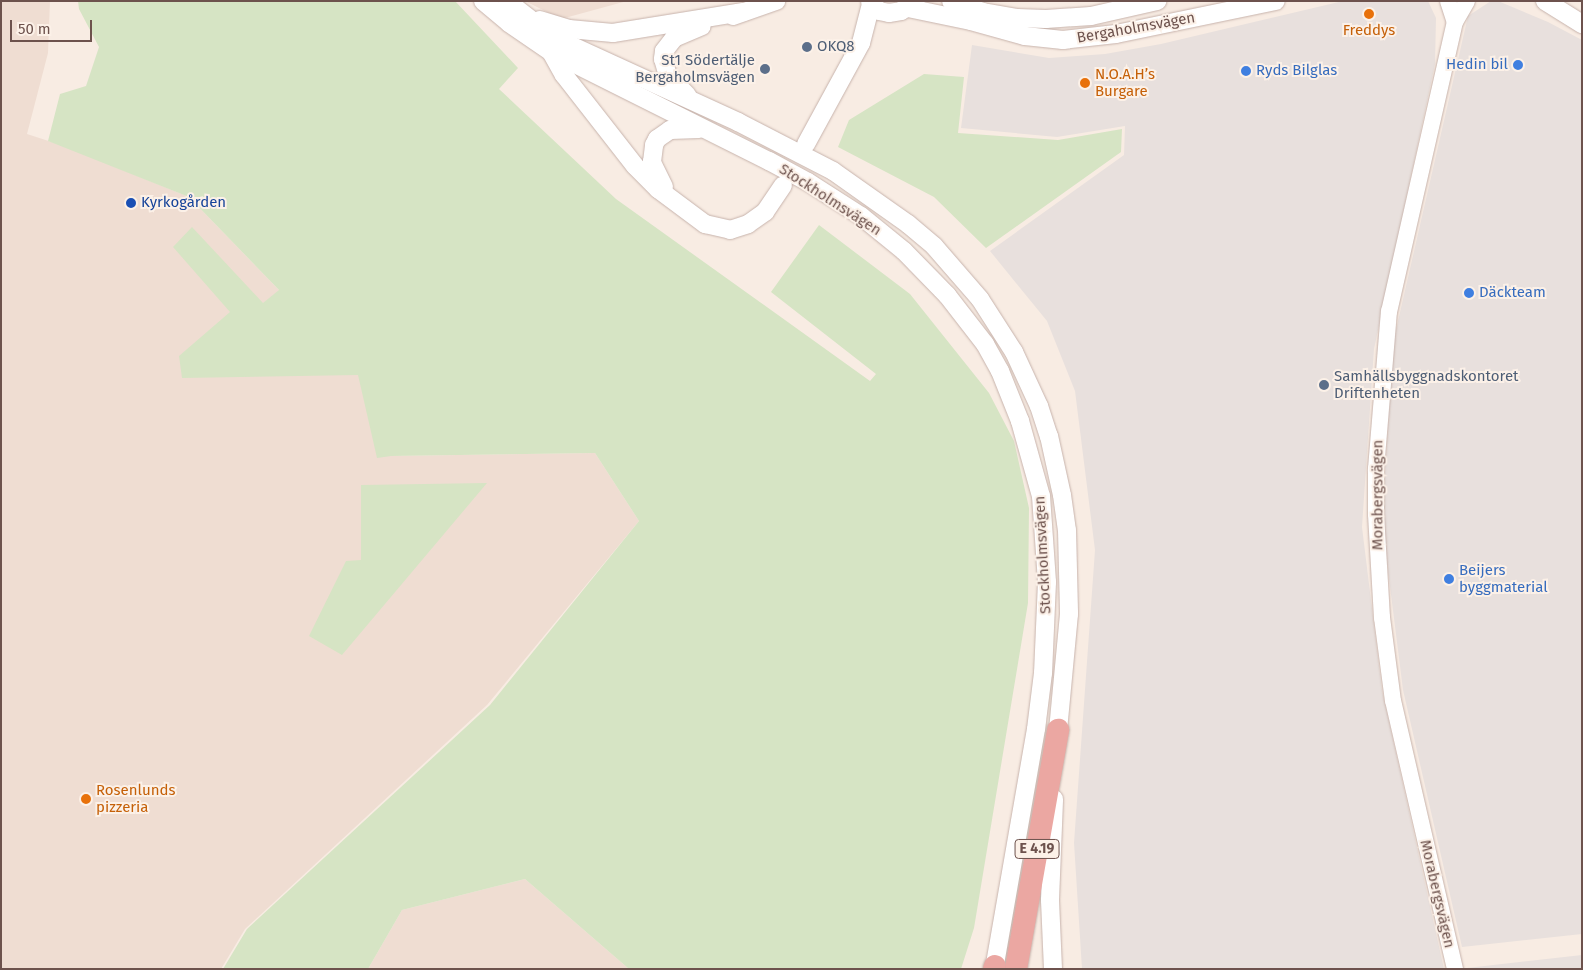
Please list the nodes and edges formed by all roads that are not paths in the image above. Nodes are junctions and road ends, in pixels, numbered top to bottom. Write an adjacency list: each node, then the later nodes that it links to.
1 (483, 1): 18 (main road, Stockholmsvägen / E 4.19)
2 (507, 1): 14 (main road, Stockholmsvägen / E 4.19)
3 (776, 1): 12 (main road)
4 (951, 1): 5 (main road, Bergaholmsvägen)
5 (1157, 1)
6 (1276, 1): 11 (main road, Bergaholmsvägen)
7 (1448, 1): 15 (street)
8 (1467, 1): 15 (street, Morabergsvägen)
9 (871, 2): 13 (main road); 17 (main road)
10 (1546, 3): 16 (main road)
11 (912, 4): 13 (main road)
12 (744, 12): 14 (main road); 19 (main road)
13 (889, 13): 17 (main road)
14 (523, 14): 19 (main road, Stockholmsvägen / E 4.19)
15 (1455, 22): 27 (street, Morabergsvägen)
16 (1582, 24)
17 (861, 43): 21 (main road)
18 (551, 52): 20 (main road, Stockholmsvägen / E 4.19); 23 (main road)
19 (694, 101): 24 (main road, Stockholmsvägen / E 4.19)
20 (703, 129): 23 (main road); 25 (main road, Stockholmsvägen / E 4.19)
21 (806, 144)
22 (783, 185): 23 (main road)
23 (677, 204)
24 (1058, 730): 25 (highway, E 4.19); 26 (main road, Stockholmsvägen)
25 (1000, 968)
26 (1053, 969)
27 (1455, 969)

